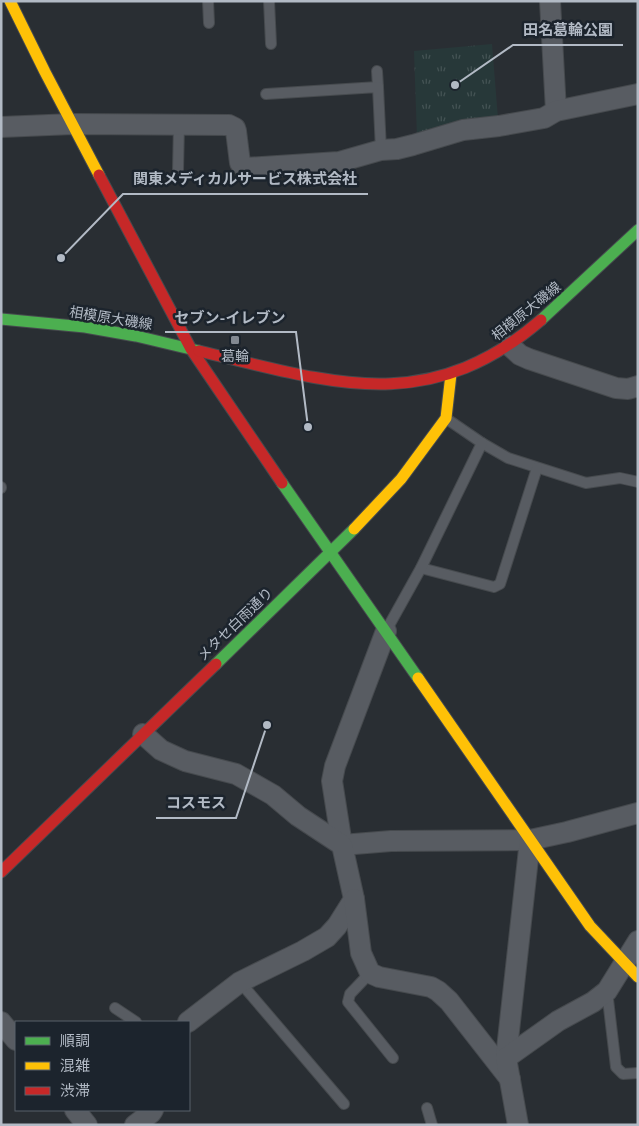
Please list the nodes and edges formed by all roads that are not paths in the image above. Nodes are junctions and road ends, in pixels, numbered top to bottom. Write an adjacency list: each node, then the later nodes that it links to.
1 (10, 1): 12 (street)
2 (208, 1): 5 (lane)
3 (269, 1): 6 (lane)
4 (550, 1): 11 (street)
5 (209, 23)
6 (271, 44)
7 (377, 71): 8 (lane)
8 (378, 87): 9 (lane); 15 (lane)
9 (266, 94)
10 (638, 94): 11 (street)
11 (556, 111): 15 (street)
12 (73, 124): 13 (street); 14 (street); 20 (street)
13 (179, 124): 15 (street); 16 (lane)
14 (1, 126)
15 (381, 150)
16 (178, 171)
17 (638, 230): 19 (street, 相模原大磯線)
18 (1, 319): 20 (street, 相模原大磯線)
19 (510, 346): 21 (street, 相模原大磯線); 22 (street)
20 (192, 349): 21 (street, 相模原大磯線); 27 (street)
21 (451, 374): 23 (street, メタセ白雨通り)
22 (638, 386)
23 (446, 418): 24 (lane); 27 (street, メタセ白雨通り)
24 (482, 443): 25 (lane); 28 (lane)
25 (537, 468): 26 (lane); 28 (lane)
26 (638, 482)
27 (331, 551): 29 (street); 30 (street, メタセ白雨通り)
28 (421, 568): 29 (lane)
29 (386, 631): 32 (street); 33 (street)
30 (143, 734): 33 (street); 34 (street, メタセ白雨通り)
31 (638, 813): 32 (street)
32 (530, 840): 33 (street); 37 (street); 45 (street)
33 (342, 845): 35 (street)
34 (1, 872)
35 (354, 899): 38 (street); 39 (street)
36 (638, 941): 37 (street)
37 (631, 970): 40 (street)
38 (370, 974): 44 (lane); 47 (street)
39 (240, 982): 43 (street); 48 (lane)
40 (607, 992): 45 (street); 46 (lane)
41 (115, 1008): 42 (lane)
42 (134, 1021)
43 (189, 1021)
44 (394, 1058)
45 (506, 1058): 47 (street)
46 (638, 1073)
47 (510, 1079): 53 (street)
48 (344, 1104)
49 (427, 1108): 52 (lane)
50 (76, 1111): 51 (street)
51 (87, 1125)
52 (432, 1125)
53 (518, 1125)

